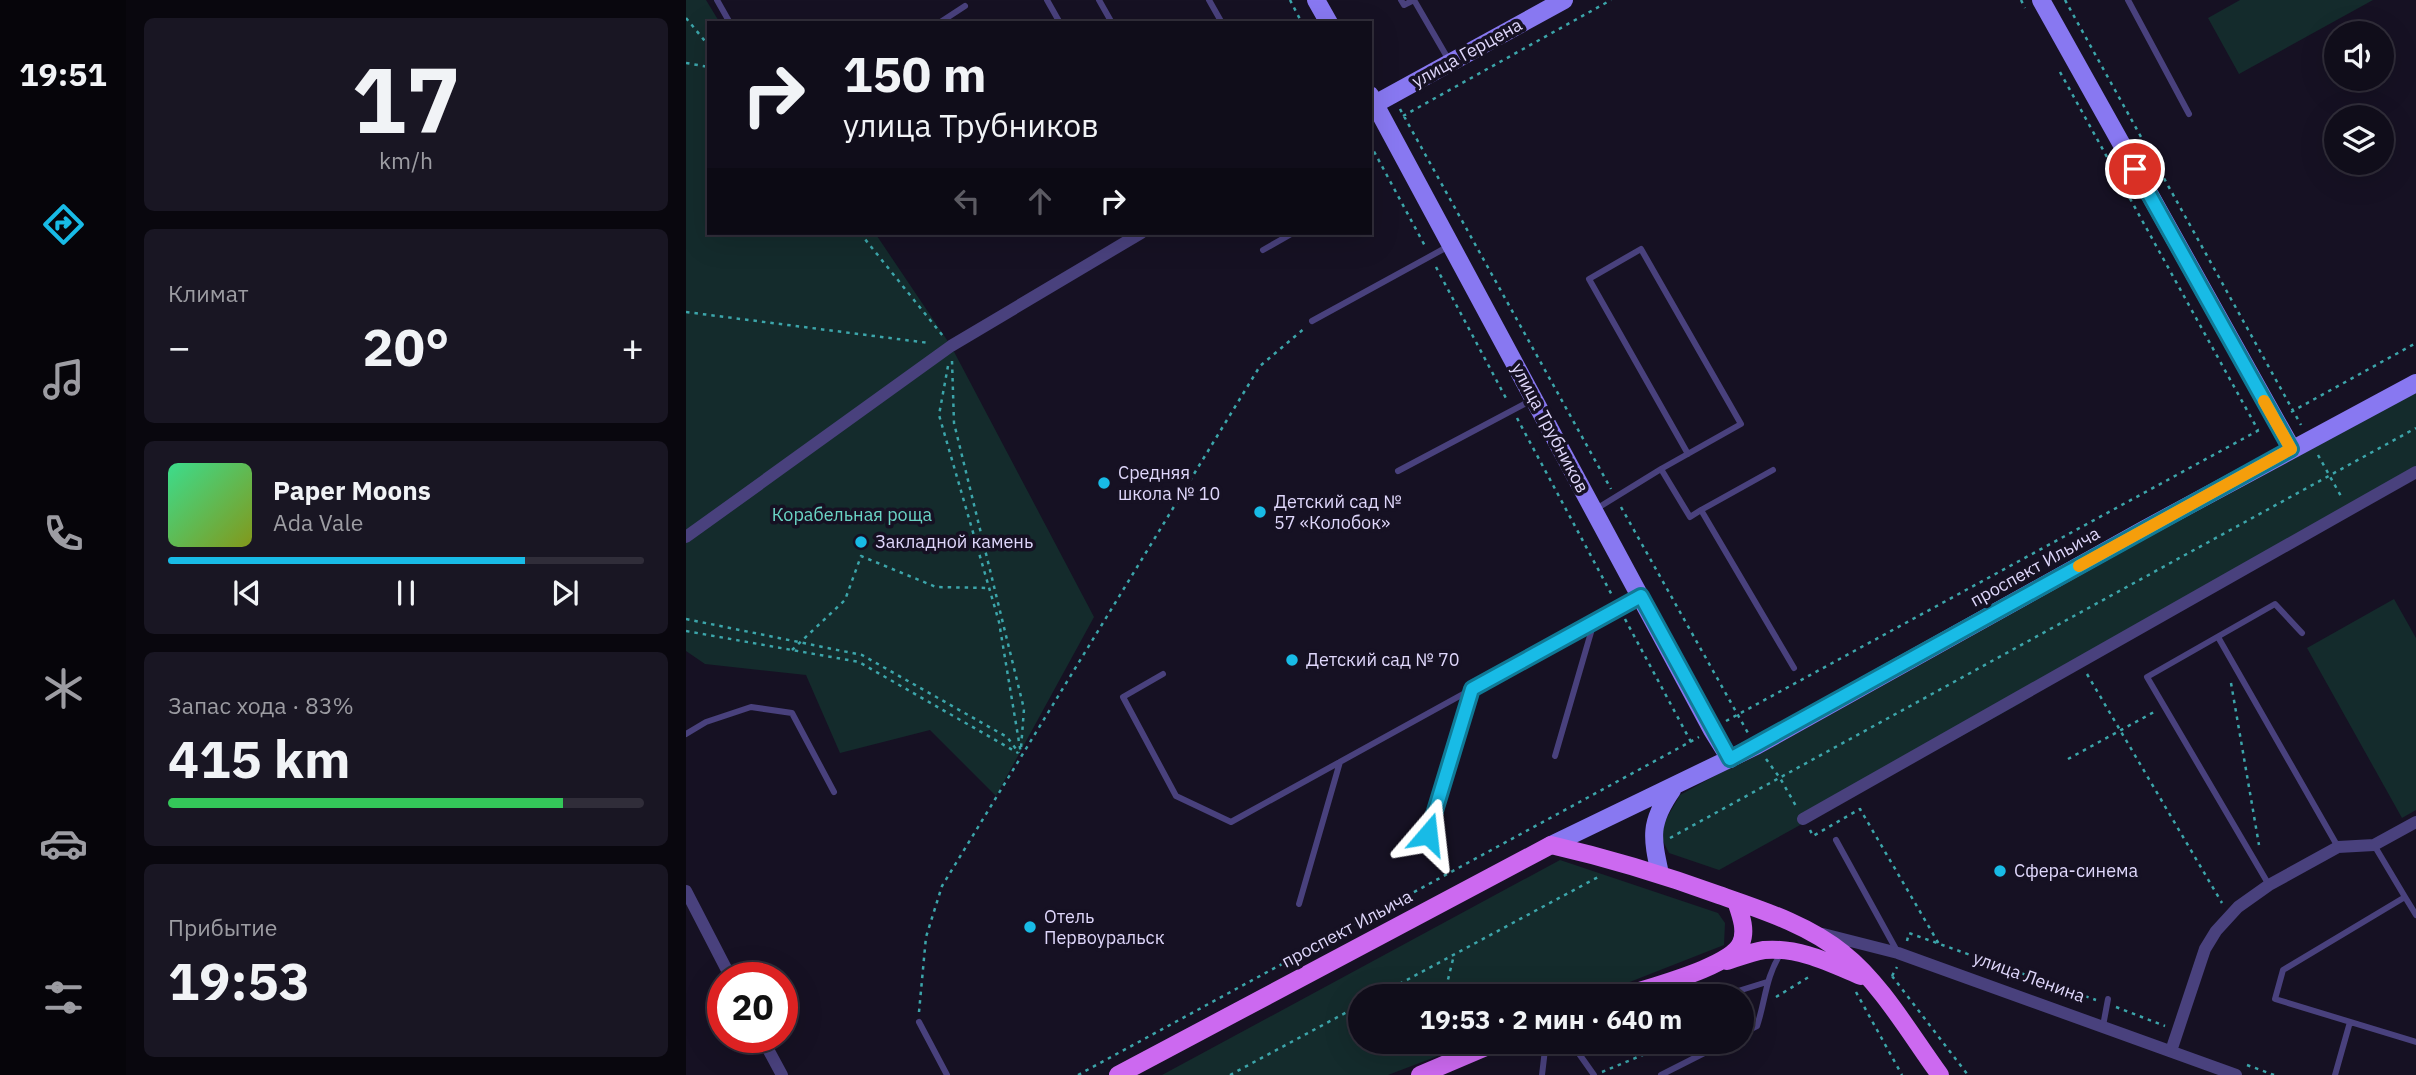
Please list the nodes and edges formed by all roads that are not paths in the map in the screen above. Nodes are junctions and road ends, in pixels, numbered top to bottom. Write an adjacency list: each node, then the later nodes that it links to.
1 (717, 0): 12 (lane)
2 (1047, 0): 14 (lane)
3 (1100, 0): 15 (lane)
4 (1209, 0): 16 (lane)
5 (1316, 0): 17 (street)
6 (1401, 0): 7 (lane)
7 (1414, 0): 18 (lane)
8 (1564, 0): 18 (street, улица Герцена)
9 (2128, 0): 20 (lane)
10 (2033, 5): 28 (street)
11 (965, 6): 13 (lane)
12 (729, 21)
13 (942, 21)
14 (1059, 21)
15 (1111, 21)
16 (1221, 21)
17 (1328, 21)
18 (1450, 63): 19 (street, улица Герцена)
19 (1372, 102): 23 (street, улица Трубников)
20 (2189, 114)
21 (1137, 235): 36 (street)
22 (1289, 235): 24 (lane)
23 (1451, 245): 25 (lane); 27 (street, улица Трубников)
24 (1263, 250)
25 (1312, 321)
26 (2416, 383): 28 (street, проспект Ильича)
27 (1534, 399): 32 (lane); 34 (street, улица Трубников)
28 (2291, 449): 46 (street, проспект Ильича)
29 (1688, 454): 29 (lane); 30 (lane)
30 (1661, 469): 34 (lane); 35 (lane)
31 (1773, 470): 35 (lane)
32 (1398, 471)
33 (2416, 472): 50 (street)
34 (1594, 510): 37 (street, улица Трубников)
35 (1702, 510): 41 (lane)
36 (686, 537)
37 (1641, 596): 38 (lane); 46 (street, улица Трубников)
38 (1594, 622): 43 (lane); 45 (lane)
39 (2302, 634): 40 (lane)
40 (2218, 637): 56 (lane); 58 (lane)
41 (1794, 668)
42 (1163, 674): 47 (lane)
43 (1472, 689): 47 (lane); 52 (lane)
44 (686, 734): 49 (lane)
45 (1555, 757)
46 (1730, 759): 48 (street, проспект Ильича)
47 (1340, 762): 62 (lane)
48 (1674, 787): 54 (street, проспект Ильича); 57 (street)
49 (834, 792)
50 (1805, 822)
51 (2416, 822): 55 (street)
52 (1428, 834)
53 (1836, 839): 66 (lane)
54 (1551, 845): 57 (main road, улица Ленина); 88 (main road, проспект Ильича)
55 (2374, 845): 56 (street); 60 (lane)
56 (2338, 846): 58 (street)
57 (1660, 874): 61 (main road, улица Ленина)
58 (2269, 885): 79 (street)
59 (686, 891): 67 (street)
60 (2405, 897): 63 (lane); 75 (lane)
61 (1736, 901): 64 (main road, улица Ленина); 68 (main road)
62 (1299, 904)
63 (2416, 915)
64 (1805, 930): 66 (street, улица Ленина); 69 (main road, улица Ленина)
65 (1782, 951): 68 (main road, улица Ленина); 69 (main road, улица Ленина); 70 (lane)
66 (1901, 954): 76 (street, улица Ленина)
67 (723, 962)
68 (1717, 964): 71 (main road)
69 (1871, 981): 93 (main road, улица Ленина)
70 (1767, 982): 72 (lane); 77 (lane)
71 (1658, 984)
72 (1754, 986)
73 (2107, 1002): 76 (lane)
74 (919, 1022): 87 (lane)
75 (2350, 1022): 78 (lane); 94 (lane)
76 (2103, 1026): 79 (street, улица Ленина)
77 (1754, 1028)
78 (2416, 1042)
79 (2171, 1051): 85 (street, улица Ленина)
80 (770, 1053): 86 (street)
81 (1469, 1054): 89 (main road)
82 (1544, 1054): 90 (lane)
83 (1581, 1054): 91 (lane)
84 (1702, 1054): 92 (lane)
85 (2232, 1074)
86 (782, 1075)
87 (947, 1075)
88 (1118, 1075)
89 (1420, 1075)
90 (1542, 1075)
91 (1595, 1075)
92 (1661, 1075)
93 (1940, 1075)
94 (2335, 1075)

